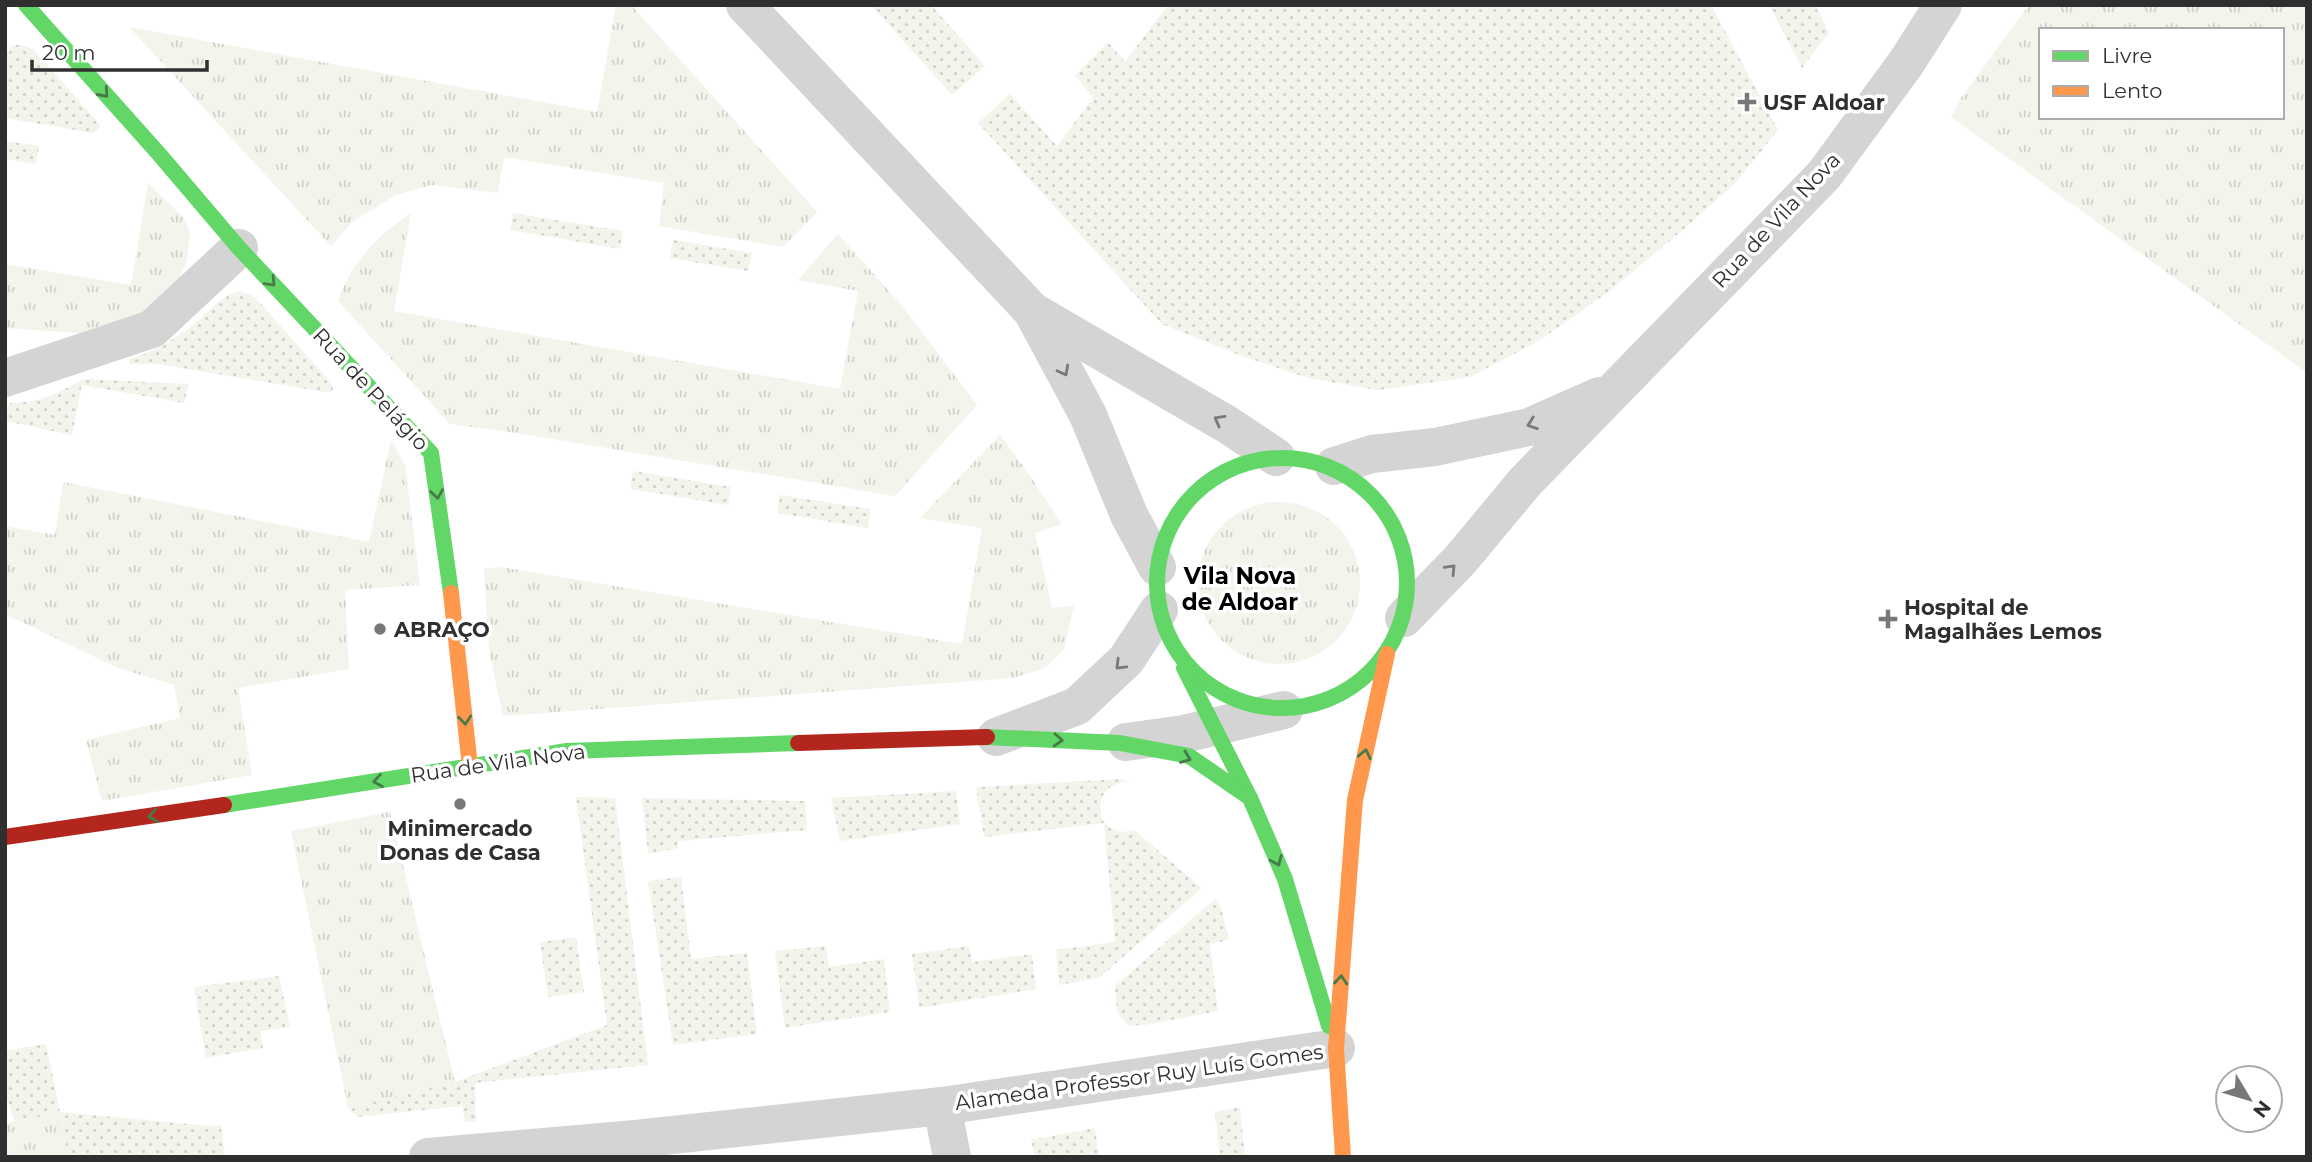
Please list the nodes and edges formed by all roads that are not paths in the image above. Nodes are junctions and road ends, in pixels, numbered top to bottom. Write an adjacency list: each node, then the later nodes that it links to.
1 (26, 5): 4 (street, Rua de Pelágio, one-way to 4)
2 (745, 5): 5 (street)
3 (1943, 5): 7 (street, Rua de Vila Nova)
4 (239, 248): 6 (street); 19 (street, Rua de Pelágio, one-way to 19)
5 (1032, 311): 8 (street, one-way to 5); 10 (street, one-way to 10)
6 (5, 378)
7 (1617, 388): 9 (street, Rua de Vila Nova, one-way to 9); 12 (street, Rua de Vila Nova, one-way to 7)
8 (1276, 457): 9 (street); 10 (street)
9 (1334, 466): 12 (street)
10 (1157, 567): 11 (street)
11 (1159, 610): 13 (street); 17 (street, Rua de Vila Nova, one-way to 17)
12 (1404, 618): 14 (street)
13 (1175, 650): 15 (street); 16 (street)
14 (1387, 654): 15 (street); 22 (street, one-way to 14)
15 (1284, 710): 16 (street, Rua de Vila Nova)
16 (1214, 727): 18 (street, Rua de Vila Nova); 20 (street)
17 (996, 737): 18 (street, Rua de Vila Nova, one-way to 18); 19 (street, Rua de Vila Nova)
18 (1120, 743): 20 (street, Rua de Vila Nova, one-way to 20)
19 (470, 766): 21 (street, Rua de Vila Nova, one-way to 21)
20 (1250, 798): 22 (street, one-way to 22)
21 (5, 837)
22 (1336, 1048): 23 (street, Alameda Professor Ruy Luís Gomes); 27 (street)
23 (942, 1106): 24 (street, Alameda Professor Ruy Luís Gomes); 26 (street, Alameda Professor Ruy Luís Gomes)
24 (636, 1148): 25 (street, Alameda Professor Ruy Luís Gomes)
25 (428, 1157)
26 (952, 1157)
27 (1343, 1157)

